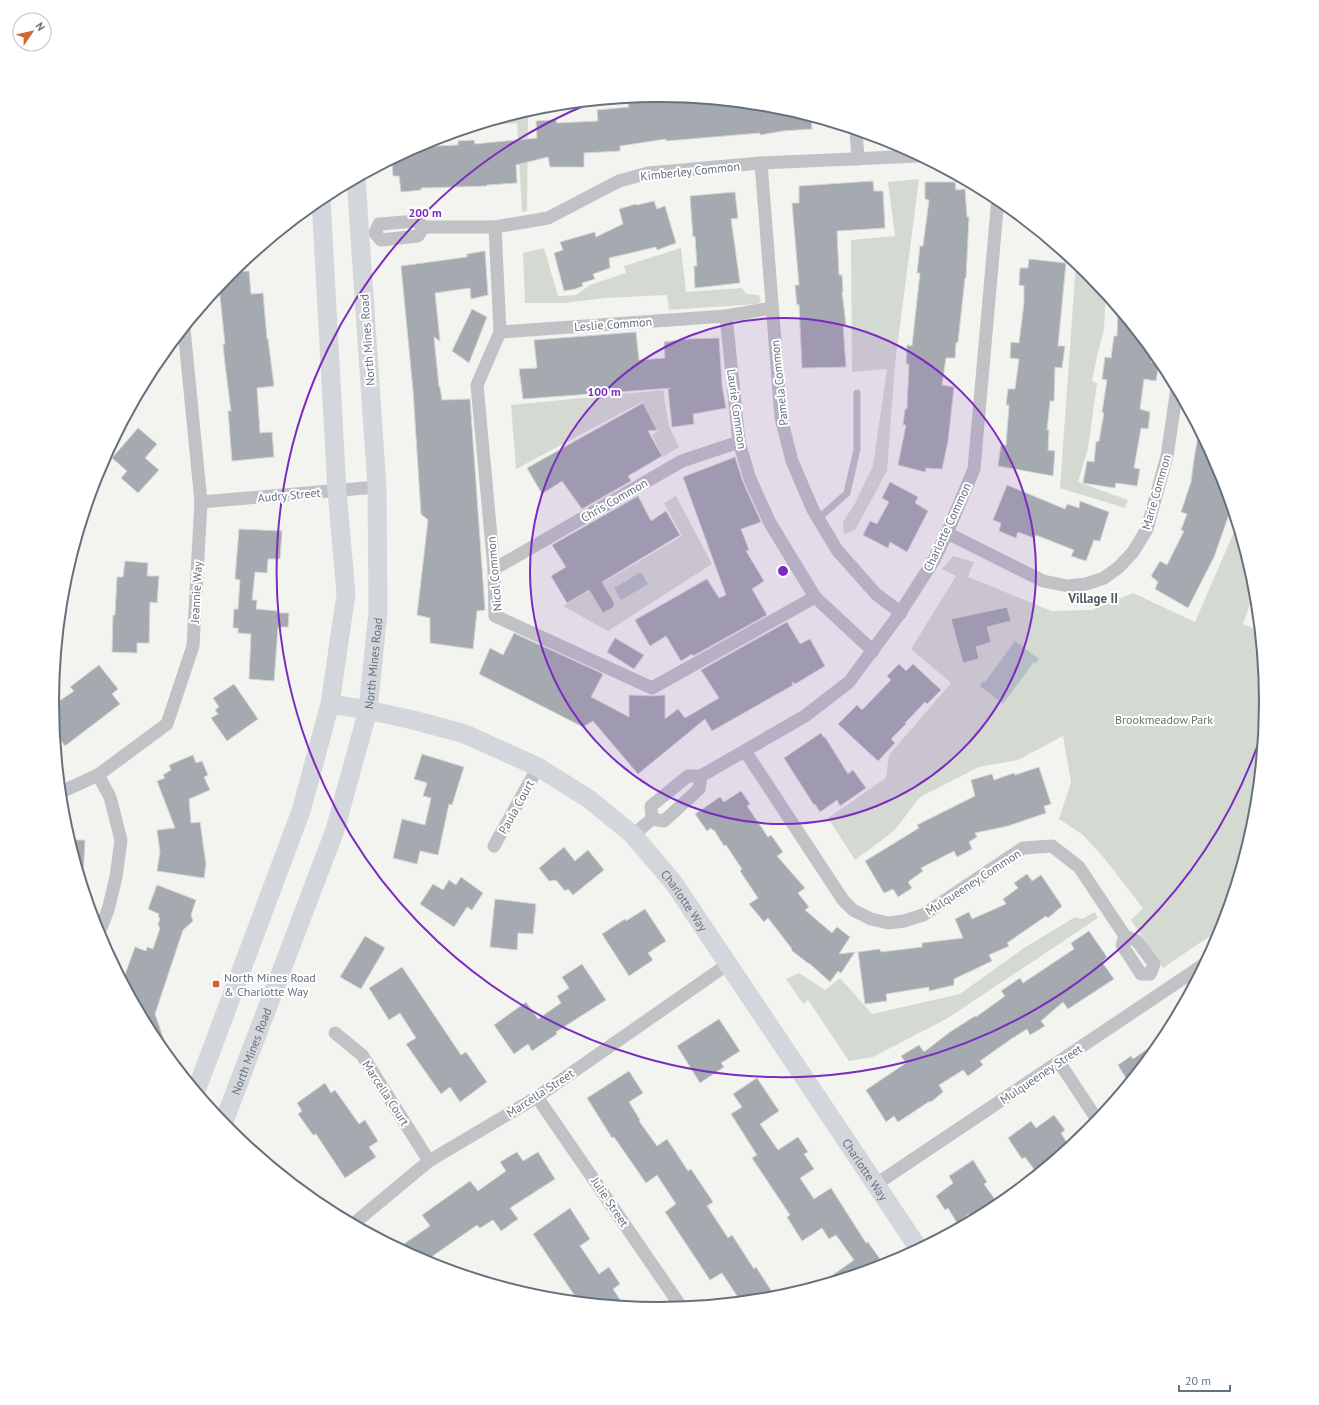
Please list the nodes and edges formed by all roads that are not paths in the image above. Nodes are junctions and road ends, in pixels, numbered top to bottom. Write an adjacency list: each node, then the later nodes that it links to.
1 (856, 135): 3 (street)
2 (908, 157): 3 (street, Kimberley Common)
3 (858, 159): 4 (street, Kimberley Common)
4 (761, 163): 8 (street, Kimberley Common); 10 (street, Pamela Common)
5 (357, 183): 9 (main road, North Mines Road)
6 (321, 206): 18 (main road)
7 (997, 206): 21 (street, Charlotte Common)
8 (495, 228): 9 (street, Kimberley Common); 12 (street, Nicol Common)
9 (367, 233): 17 (main road, North Mines Road)
10 (772, 308): 11 (street, Leslie Common); 20 (street, Pamela Common)
11 (726, 316): 12 (street, Leslie Common); 16 (street, Laurie Common)
12 (500, 332): 22 (street, Nicol Common)
13 (185, 335): 19 (street, Jeannie Way)
14 (857, 393): 20 (lane)
15 (1176, 396): 21 (street, Marie Common)
16 (739, 442): 22 (street, Chris Common); 23 (street, Laurie Common)
17 (377, 487): 18 (street, Audry Street); 27 (main road, North Mines Road)
18 (337, 490): 19 (street, Audry Street); 26 (main road)
19 (201, 502): 30 (street, Jeannie Way)
20 (818, 519): 24 (street, Pamela Common)
21 (947, 533): 24 (street, Charlotte Common)
22 (494, 569): 23 (street, Nicol Common)
23 (815, 597): 25 (street, Laurie Common)
24 (901, 613): 25 (street, Charlotte Common)
25 (873, 651): 28 (street, Charlotte Common)
26 (330, 704): 27 (main road, Charlotte Way); 42 (main road)
27 (368, 710): 29 (main road, Charlotte Way); 45 (main road, North Mines Road)
28 (745, 751): 31 (street, Charlotte Common); 39 (street, Mulqueeney Common)
29 (538, 768): 34 (main road, Charlotte Way); 35 (street, Paula Court)
30 (98, 776): 32 (street, Jeannie Way); 36 (street)
31 (701, 776): 33 (street); 33 (street, Charlotte Common)
32 (66, 790)
33 (652, 819): 34 (street)
34 (633, 835): 37 (main road, Charlotte Way)
35 (494, 846)
36 (102, 925)
37 (728, 964): 43 (street, Marcella Street); 47 (main road, Charlotte Way)
38 (1198, 969): 39 (street, Mulqueeney Street)
39 (1163, 992): 41 (street, Mulqueeney Street)
40 (335, 1033): 46 (street, Marcella Court)
41 (1059, 1062): 44 (street); 47 (street, Mulqueeney Street)
42 (198, 1086)
43 (538, 1097): 46 (street, Marcella Street); 50 (street, Julie Street)
44 (1095, 1116)
45 (226, 1117)
46 (429, 1161): 48 (street, Marcella Street)
47 (875, 1185): 49 (main road, Charlotte Way)
48 (357, 1222)
49 (916, 1245)
50 (678, 1303)

